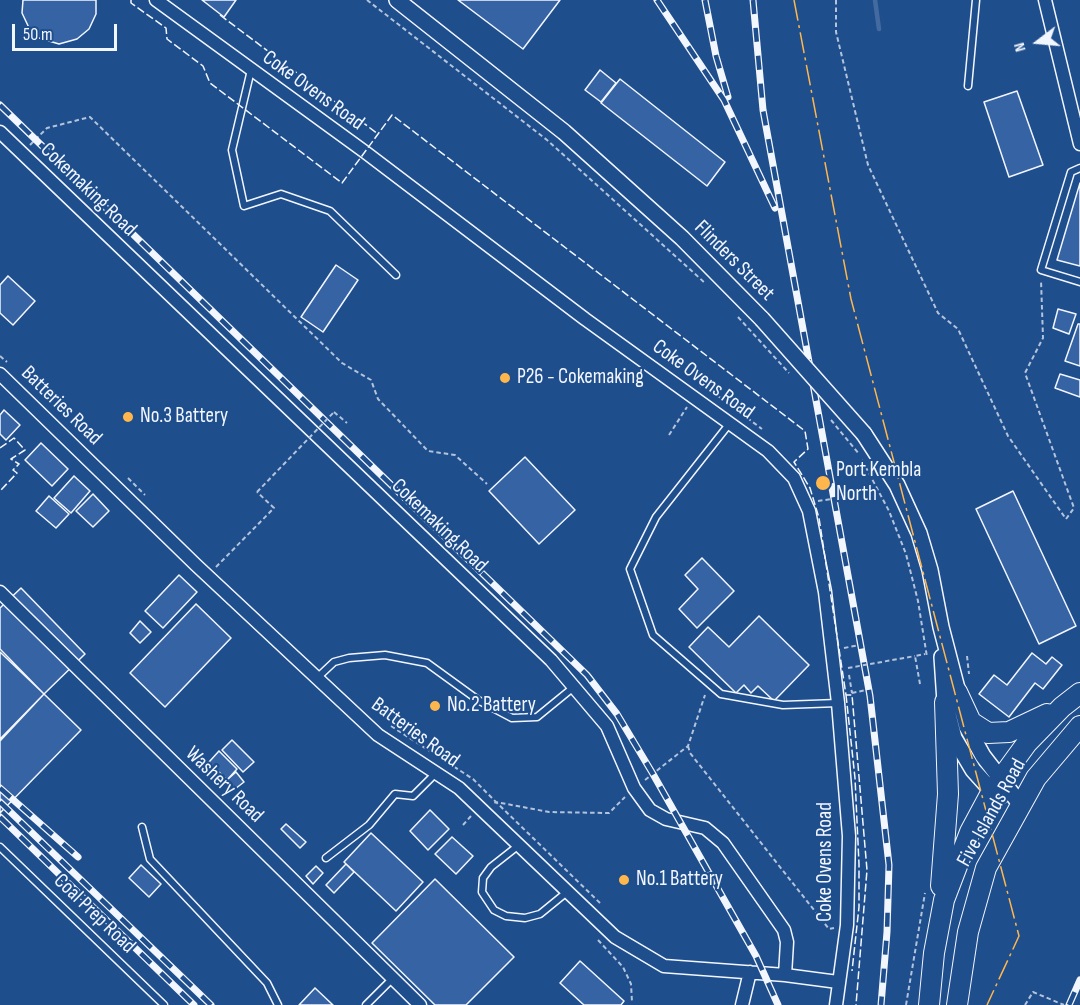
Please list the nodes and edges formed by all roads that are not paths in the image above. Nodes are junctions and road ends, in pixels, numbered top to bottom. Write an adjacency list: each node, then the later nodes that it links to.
1 (156, 0): 5 (street, Coke Ovens Road)
2 (396, 0): 17 (street, Flinders Street, bridge)
3 (976, 0): 6 (lane)
4 (1045, 0): 8 (street)
5 (251, 70): 10 (lane); 13 (street, Coke Ovens Road)
6 (968, 86)
7 (0, 132): 16 (street, Cokemaking Road)
8 (1080, 144)
9 (1080, 168): 11 (lane)
10 (396, 275)
11 (1080, 282)
12 (0, 374): 15 (street, Batteries Road)
13 (730, 423): 19 (street, Coke Ovens Road); 19 (lane)
14 (0, 592): 33 (street, Washery Road)
15 (317, 678): 16 (lane); 22 (street, Batteries Road)
16 (575, 686): 32 (street, Cokemaking Road)
17 (959, 687): 20 (main road); 23 (street, Flinders Street); 30 (main road)
18 (1080, 693): 20 (main road, Five Islands Road)
19 (838, 703): 34 (street, Coke Ovens Road)
20 (1062, 707): 23 (main road, Five Islands Road)
21 (1080, 726): 24 (main road, Five Islands Road)
22 (435, 773): 26 (street, Batteries Road); 28 (lane)
23 (997, 784): 24 (street, Flinders Street); 30 (main road, Five Islands Road)
24 (1020, 804): 42 (main road, Five Islands Road)
25 (142, 827): 36 (lane)
26 (519, 845): 29 (street, Batteries Road); 29 (lane)
27 (0, 847): 35 (lane, Coal Prep Road)
28 (326, 858)
29 (568, 892): 31 (street, Batteries Road)
30 (938, 930): 41 (main road, Five Islands Road)
31 (750, 972): 32 (street, Batteries Road); 39 (street)
32 (785, 975): 34 (street, Batteries Road)
33 (393, 978): 37 (lane); 38 (street, Washery Road)
34 (838, 982): 40 (street, Coke Ovens Road)
35 (164, 1005)
36 (278, 1005)
37 (366, 1005)
38 (420, 1005)
39 (742, 1005)
40 (836, 1005)
41 (929, 1005)
42 (957, 1005)

